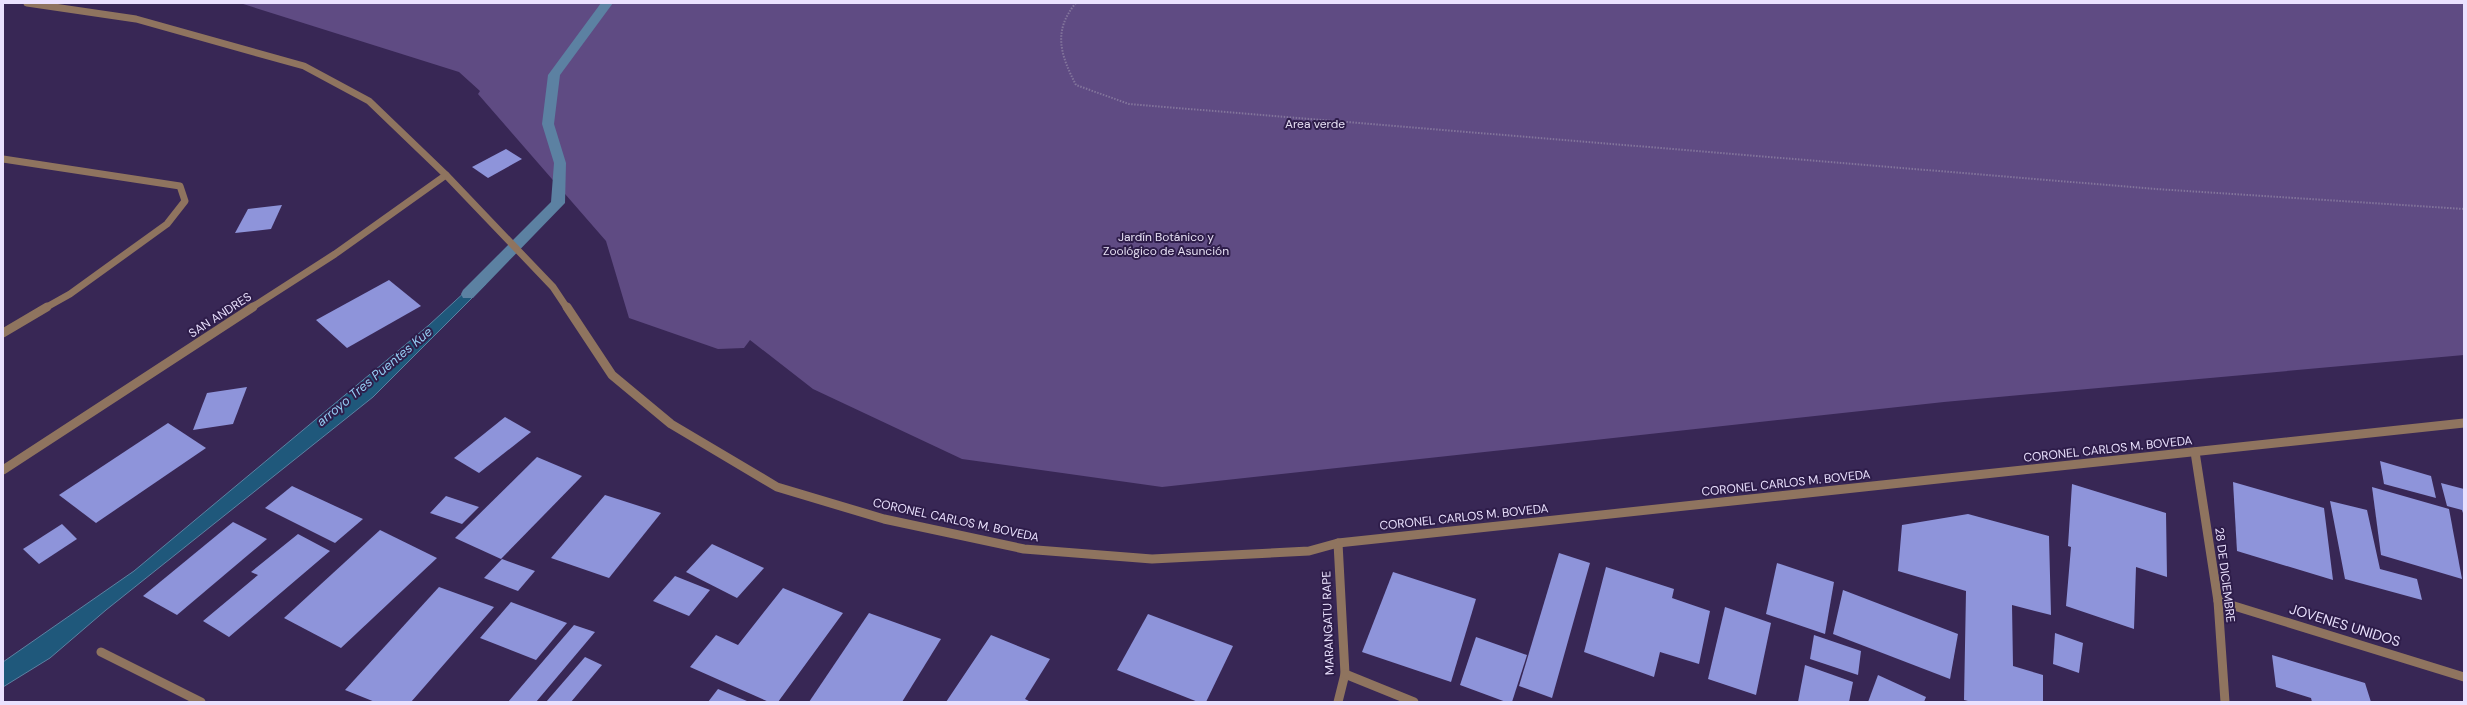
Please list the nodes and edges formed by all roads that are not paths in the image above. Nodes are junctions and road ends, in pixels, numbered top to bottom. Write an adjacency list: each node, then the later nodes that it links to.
1 (27, 3): 3 (street)
2 (3, 159): 4 (street)
3 (446, 175): 7 (street, SAN ANDRES); 8 (street, CORONEL CARLOS M. BOVEDA)
4 (3, 333)
5 (2464, 423): 6 (street, CORONEL CARLOS M. BOVEDA)
6 (2195, 452): 8 (street, CORONEL CARLOS M. BOVEDA); 9 (street, 28 DE DICIEMBRE)
7 (3, 470)
8 (1338, 542): 11 (street, MARANGATU RAPE)
9 (2218, 601): 12 (street, JOVENES UNIDOS); 16 (street, 28 DE DICIEMBRE)
10 (101, 652): 13 (street)
11 (1345, 674): 14 (street, MARANGATU RAPE); 15 (street)
12 (2464, 677)
13 (201, 702)
14 (1338, 702)
15 (1414, 702)
16 (2225, 702)

